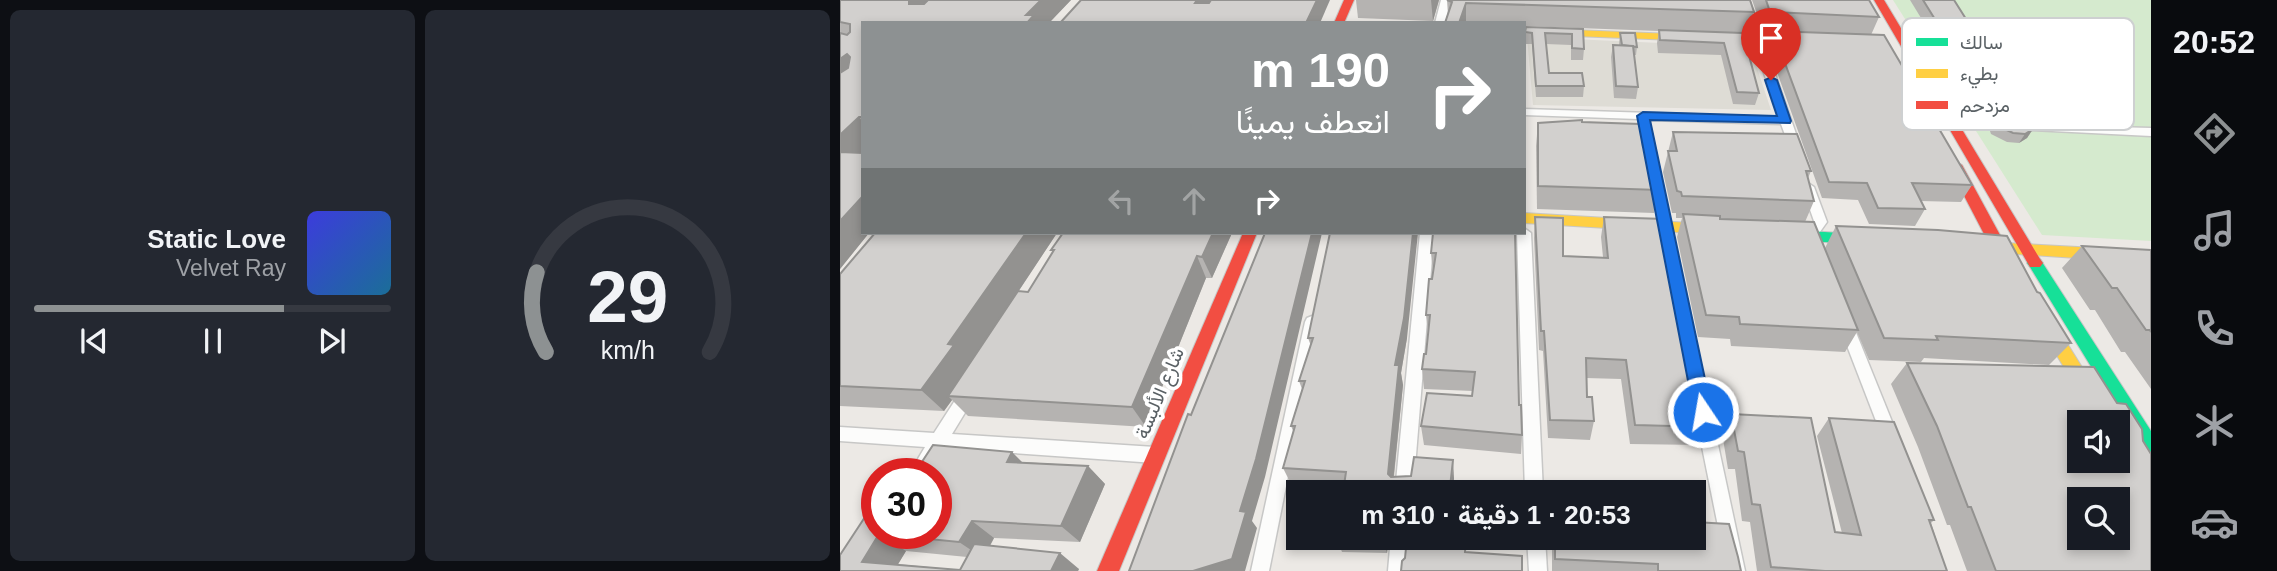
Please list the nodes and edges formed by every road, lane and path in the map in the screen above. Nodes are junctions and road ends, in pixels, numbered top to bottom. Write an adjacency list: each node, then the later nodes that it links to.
1 (1349, 0): 6 (street)
2 (1446, 0): 7 (street)
3 (1744, 0): 10 (street)
4 (1866, 0): 12 (street)
5 (1879, 0): 9 (street)
6 (1340, 21)
7 (1441, 21)
8 (1526, 31): 10 (street)
9 (1902, 39)
10 (1756, 40): 11 (street); 15 (street)
11 (1811, 42)
12 (1902, 66)
13 (1526, 112): 14 (street)
14 (1643, 116): 15 (street); 21 (street)
15 (1785, 121): 27 (street)
16 (1955, 130): 31 (street)
17 (2092, 130): 18 (street)
18 (2151, 132)
19 (1950, 155): 30 (street)
20 (1526, 218): 21 (street)
21 (1665, 227): 22 (street); 32 (street)
22 (1718, 230)
23 (1771, 233): 27 (street)
24 (1249, 235): 46 (street, شارع الألبسة)
25 (1427, 235): 48 (street)
26 (1524, 235): 49 (street)
27 (1811, 236): 28 (street); 34 (street)
28 (1877, 240)
29 (1970, 246): 30 (street)
30 (1998, 248): 31 (street); 35 (street)
31 (2025, 249): 33 (street); 44 (street)
32 (1671, 253)
33 (2151, 257)
34 (1821, 261)
35 (2013, 271)
36 (1316, 300): 53 (street)
37 (1841, 313): 45 (street)
38 (2042, 317): 41 (street)
39 (976, 383): 43 (street)
40 (1700, 399): 56 (street)
41 (2100, 410)
42 (840, 434): 43 (street)
43 (938, 440): 46 (street); 47 (street)
44 (2151, 447)
45 (1896, 454)
46 (1155, 455): 52 (street, شارع الألبسة)
47 (926, 458)
48 (1405, 480)
49 (1534, 480)
50 (1399, 550): 54 (street)
51 (1537, 550): 55 (street)
52 (1108, 571)
53 (1260, 571)
54 (1397, 571)
55 (1538, 571)
56 (1736, 571)

